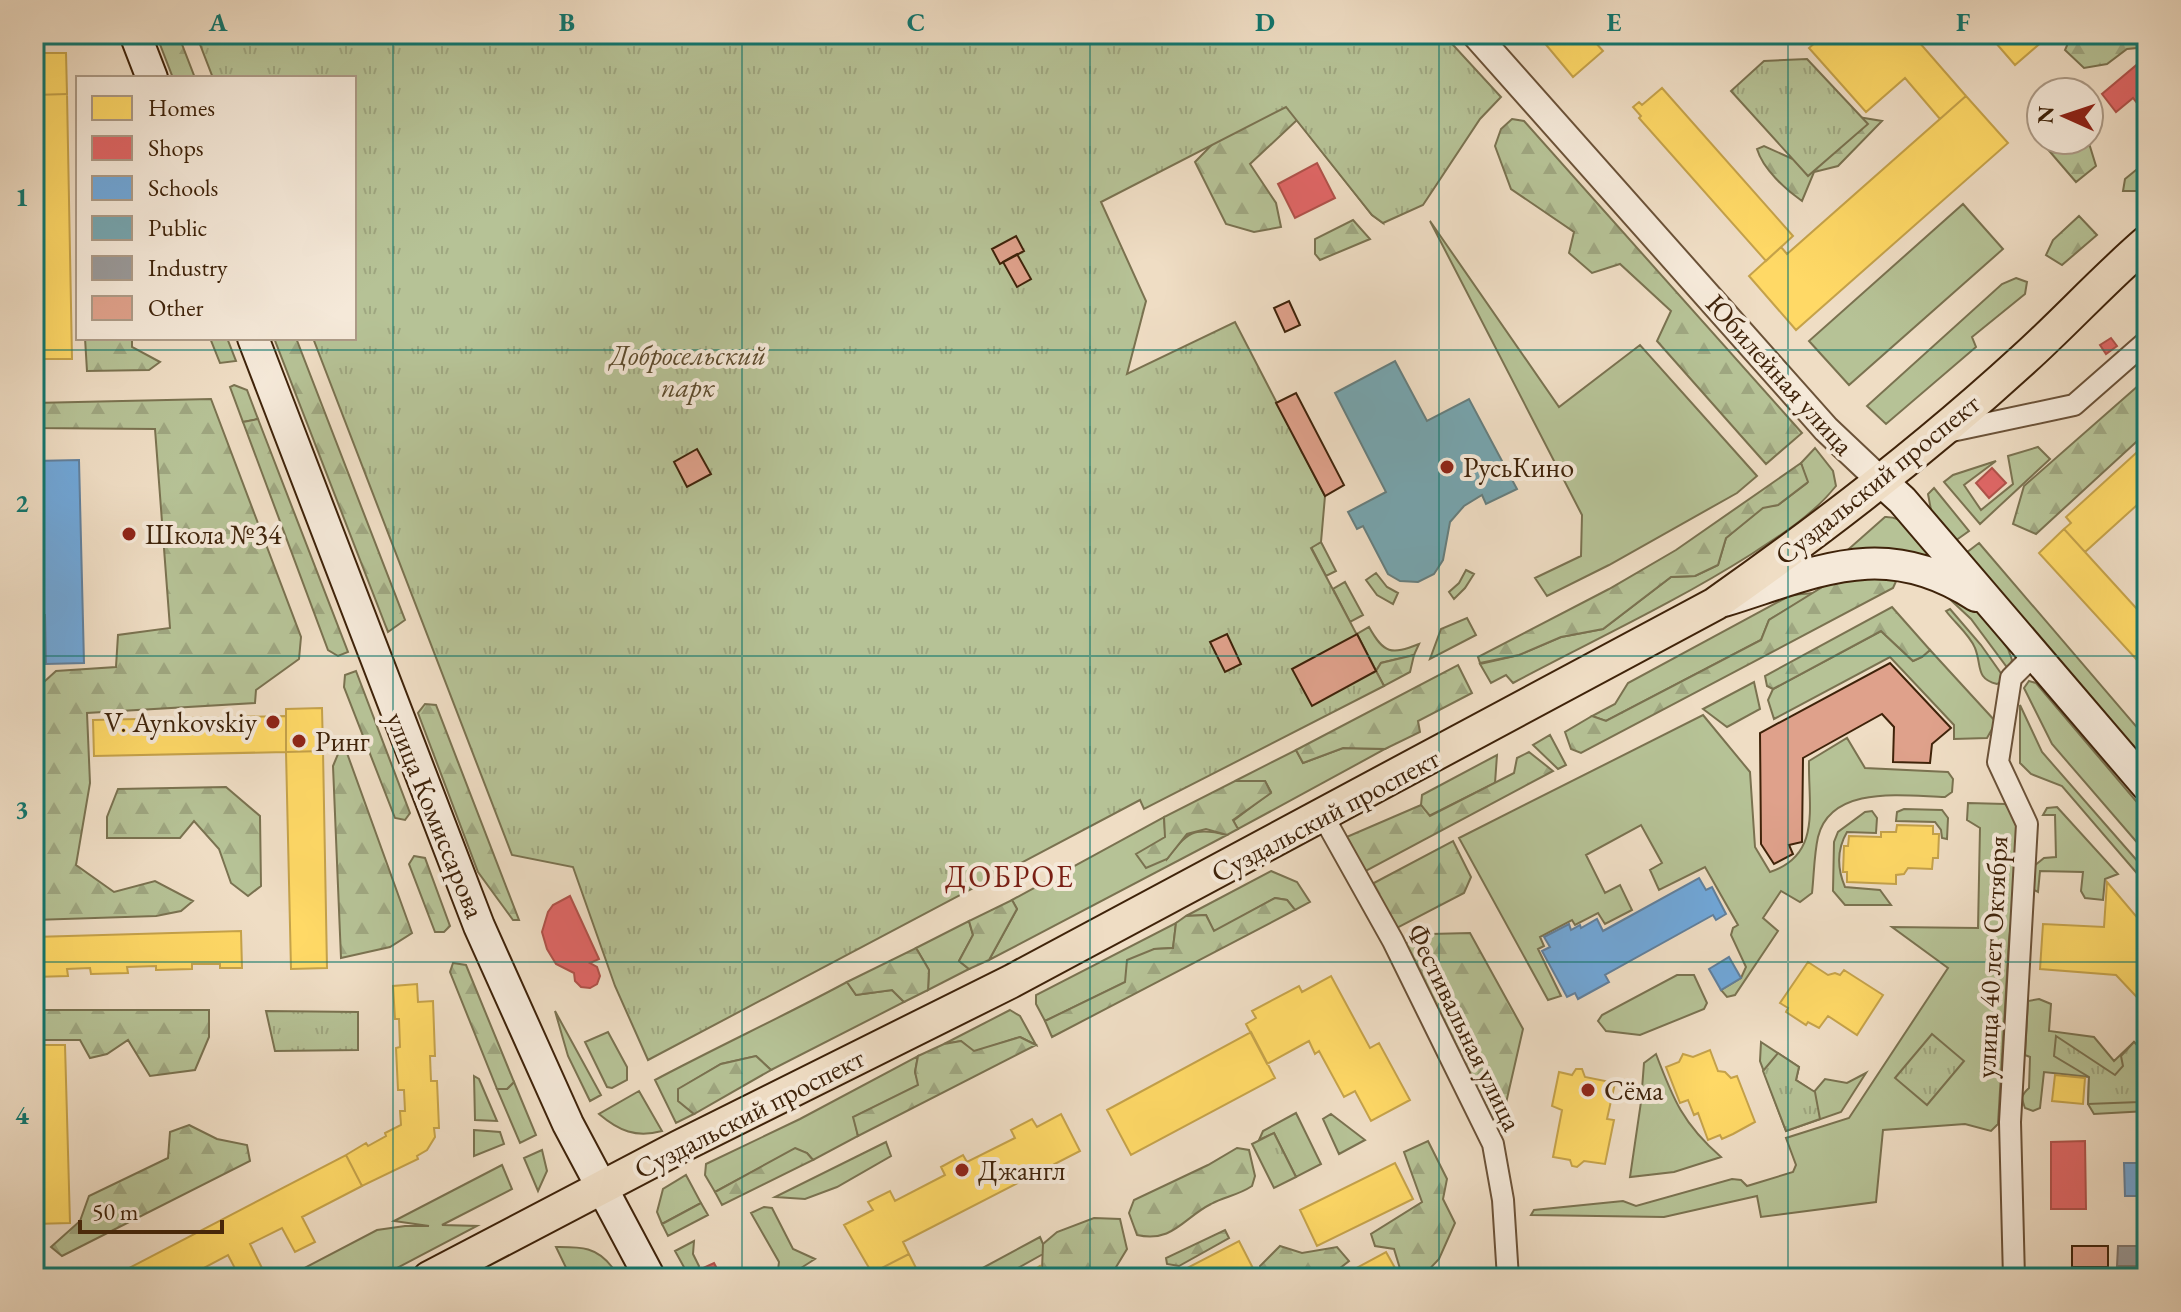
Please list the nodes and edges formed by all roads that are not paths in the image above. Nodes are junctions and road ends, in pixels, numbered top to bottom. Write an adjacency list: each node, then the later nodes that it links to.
1 (135, 34): 3 (main road)
2 (1475, 34): 8 (street, Юбилейная улица)
3 (151, 76)
4 (2142, 256): 7 (main road, Суздальский проспект)
5 (254, 340): 14 (main road, улица Комиссарова)
6 (2147, 341): 7 (street)
7 (1936, 434): 8 (main road, Суздальский проспект)
8 (1880, 480): 9 (main road, Суздальский проспект); 10 (main road, Юбилейная улица)
9 (1715, 604): 10 (main road); 13 (main road, Суздальский проспект)
10 (1995, 608): 11 (main road, Юбилейная улица)
11 (2033, 656): 12 (main road, Юбилейная улица); 18 (street, улица 40 лет Октября)
12 (2147, 786)
13 (1323, 816): 14 (main road, Суздальский проспект); 17 (street, Фестивальная улица)
14 (601, 1187): 15 (main road, Суздальский проспект); 16 (main road, улица Комиссарова)
15 (429, 1278)
16 (650, 1278)
17 (1508, 1278)
18 (2014, 1278)

